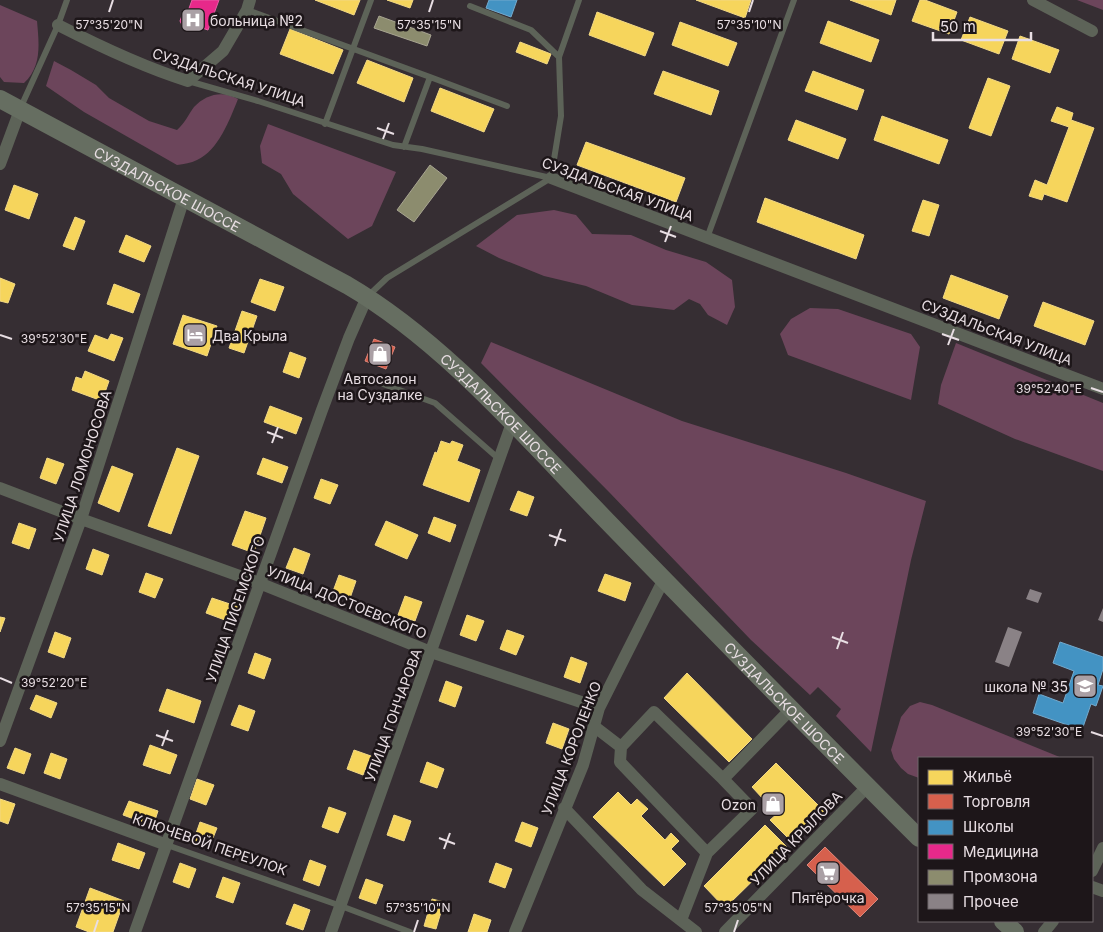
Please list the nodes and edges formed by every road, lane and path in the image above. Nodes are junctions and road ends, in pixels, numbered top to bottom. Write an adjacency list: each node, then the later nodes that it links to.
1 (66, 0): 8 (lane)
2 (371, 0): 10 (lane)
3 (579, 0): 11 (lane)
4 (794, 0): 22 (lane)
5 (1033, 0): 9 (street)
6 (249, 5): 10 (lane); 13 (street)
7 (470, 6): 11 (lane)
8 (58, 25): 13 (street, СУЗДАЛЬСКАЯ УЛИЦА); 16 (lane)
9 (1092, 30)
10 (353, 49): 12 (lane); 17 (lane)
11 (559, 57): 20 (lane)
12 (430, 77): 15 (lane); 18 (lane)
13 (188, 81): 17 (lane, СУЗДАЛЬСКАЯ УЛИЦА)
14 (0, 99): 16 (main road, СУЗДАЛЬСКОЕ ШОССЕ)
15 (507, 106)
16 (20, 110): 19 (street); 21 (main road, СУЗДАЛЬСКОЕ ШОССЕ)
17 (325, 124): 18 (lane, СУЗДАЛЬСКАЯ УЛИЦА)
18 (404, 147): 20 (lane, СУЗДАЛЬСКАЯ УЛИЦА)
19 (0, 164)
20 (551, 178): 22 (street, СУЗДАЛЬСКАЯ УЛИЦА); 23 (lane)
21 (184, 198): 23 (main road, СУЗДАЛЬСКОЕ ШОССЕ); 29 (street, УЛИЦА ЛОМОНОСОВА)
22 (708, 238): 25 (street, СУЗДАЛЬСКАЯ УЛИЦА)
23 (367, 297): 26 (main road, СУЗДАЛЬСКОЕ ШОССЕ); 31 (street, УЛИЦА ПИСЕМСКОГО)
24 (383, 384): 27 (lane)
25 (1103, 389)
26 (512, 423): 27 (street, УЛИЦА ГОНЧАРОВА); 30 (main road, СУЗДАЛЬСКОЕ ШОССЕ)
27 (499, 459): 32 (street, УЛИЦА ГОНЧАРОВА)
28 (0, 488): 29 (street, УЛИЦА ДОСТОЕВСКОГО)
29 (81, 520): 31 (street, УЛИЦА ДОСТОЕВСКОГО); 36 (street, УЛИЦА ЛОМОНОСОВА)
30 (664, 579): 33 (street, УЛИЦА КОРОЛЕНКО); 34 (main road, СУЗДАЛЬСКОЕ ШОССЕ)
31 (259, 583): 32 (street, УЛИЦА ДОСТОЕВСКОГО); 43 (street, УЛИЦА ПИСЕМСКОГО)
32 (431, 652): 33 (street, УЛИЦА ДОСТОЕВСКОГО); 47 (street, УЛИЦА ГОНЧАРОВА)
33 (599, 708): 35 (street, УЛИЦА КОРОЛЕНКО)
34 (791, 709): 38 (street); 40 (main road, СУЗДАЛЬСКОЕ ШОССЕ)
35 (595, 726): 37 (street); 41 (street, УЛИЦА КОРОЛЕНКО)
36 (0, 741)
37 (621, 747): 38 (street); 45 (street)
38 (723, 779): 45 (street)
39 (0, 784): 43 (street, КЛЮЧЕВОЙ ПЕРЕУЛОК)
40 (868, 786): 42 (main road, СУЗДАЛЬСКОЕ ШОССЕ); 56 (street, УЛИЦА КРЫЛОВА)
41 (564, 808): 48 (street); 54 (street, УЛИЦА КОРОЛЕНКО)
42 (918, 837)
43 (167, 845): 47 (lane, КЛЮЧЕВОЙ ПЕРЕУЛОК); 51 (street, УЛИЦА ПИСЕМСКОГО)
44 (1103, 848): 46 (street)
45 (707, 853): 48 (street)
46 (1093, 869)
47 (341, 906): 52 (street, УЛИЦА ГОНЧАРОВА); 53 (lane, КЛЮЧЕВОЙ ПЕРЕУЛОК)
48 (681, 920): 55 (street)
49 (1004, 922): 57 (main road)
50 (1053, 922): 58 (street)
51 (135, 932)
52 (331, 932)
53 (410, 932)
54 (515, 932)
55 (696, 932)
56 (725, 932)
57 (1015, 932)
58 (1044, 932)

